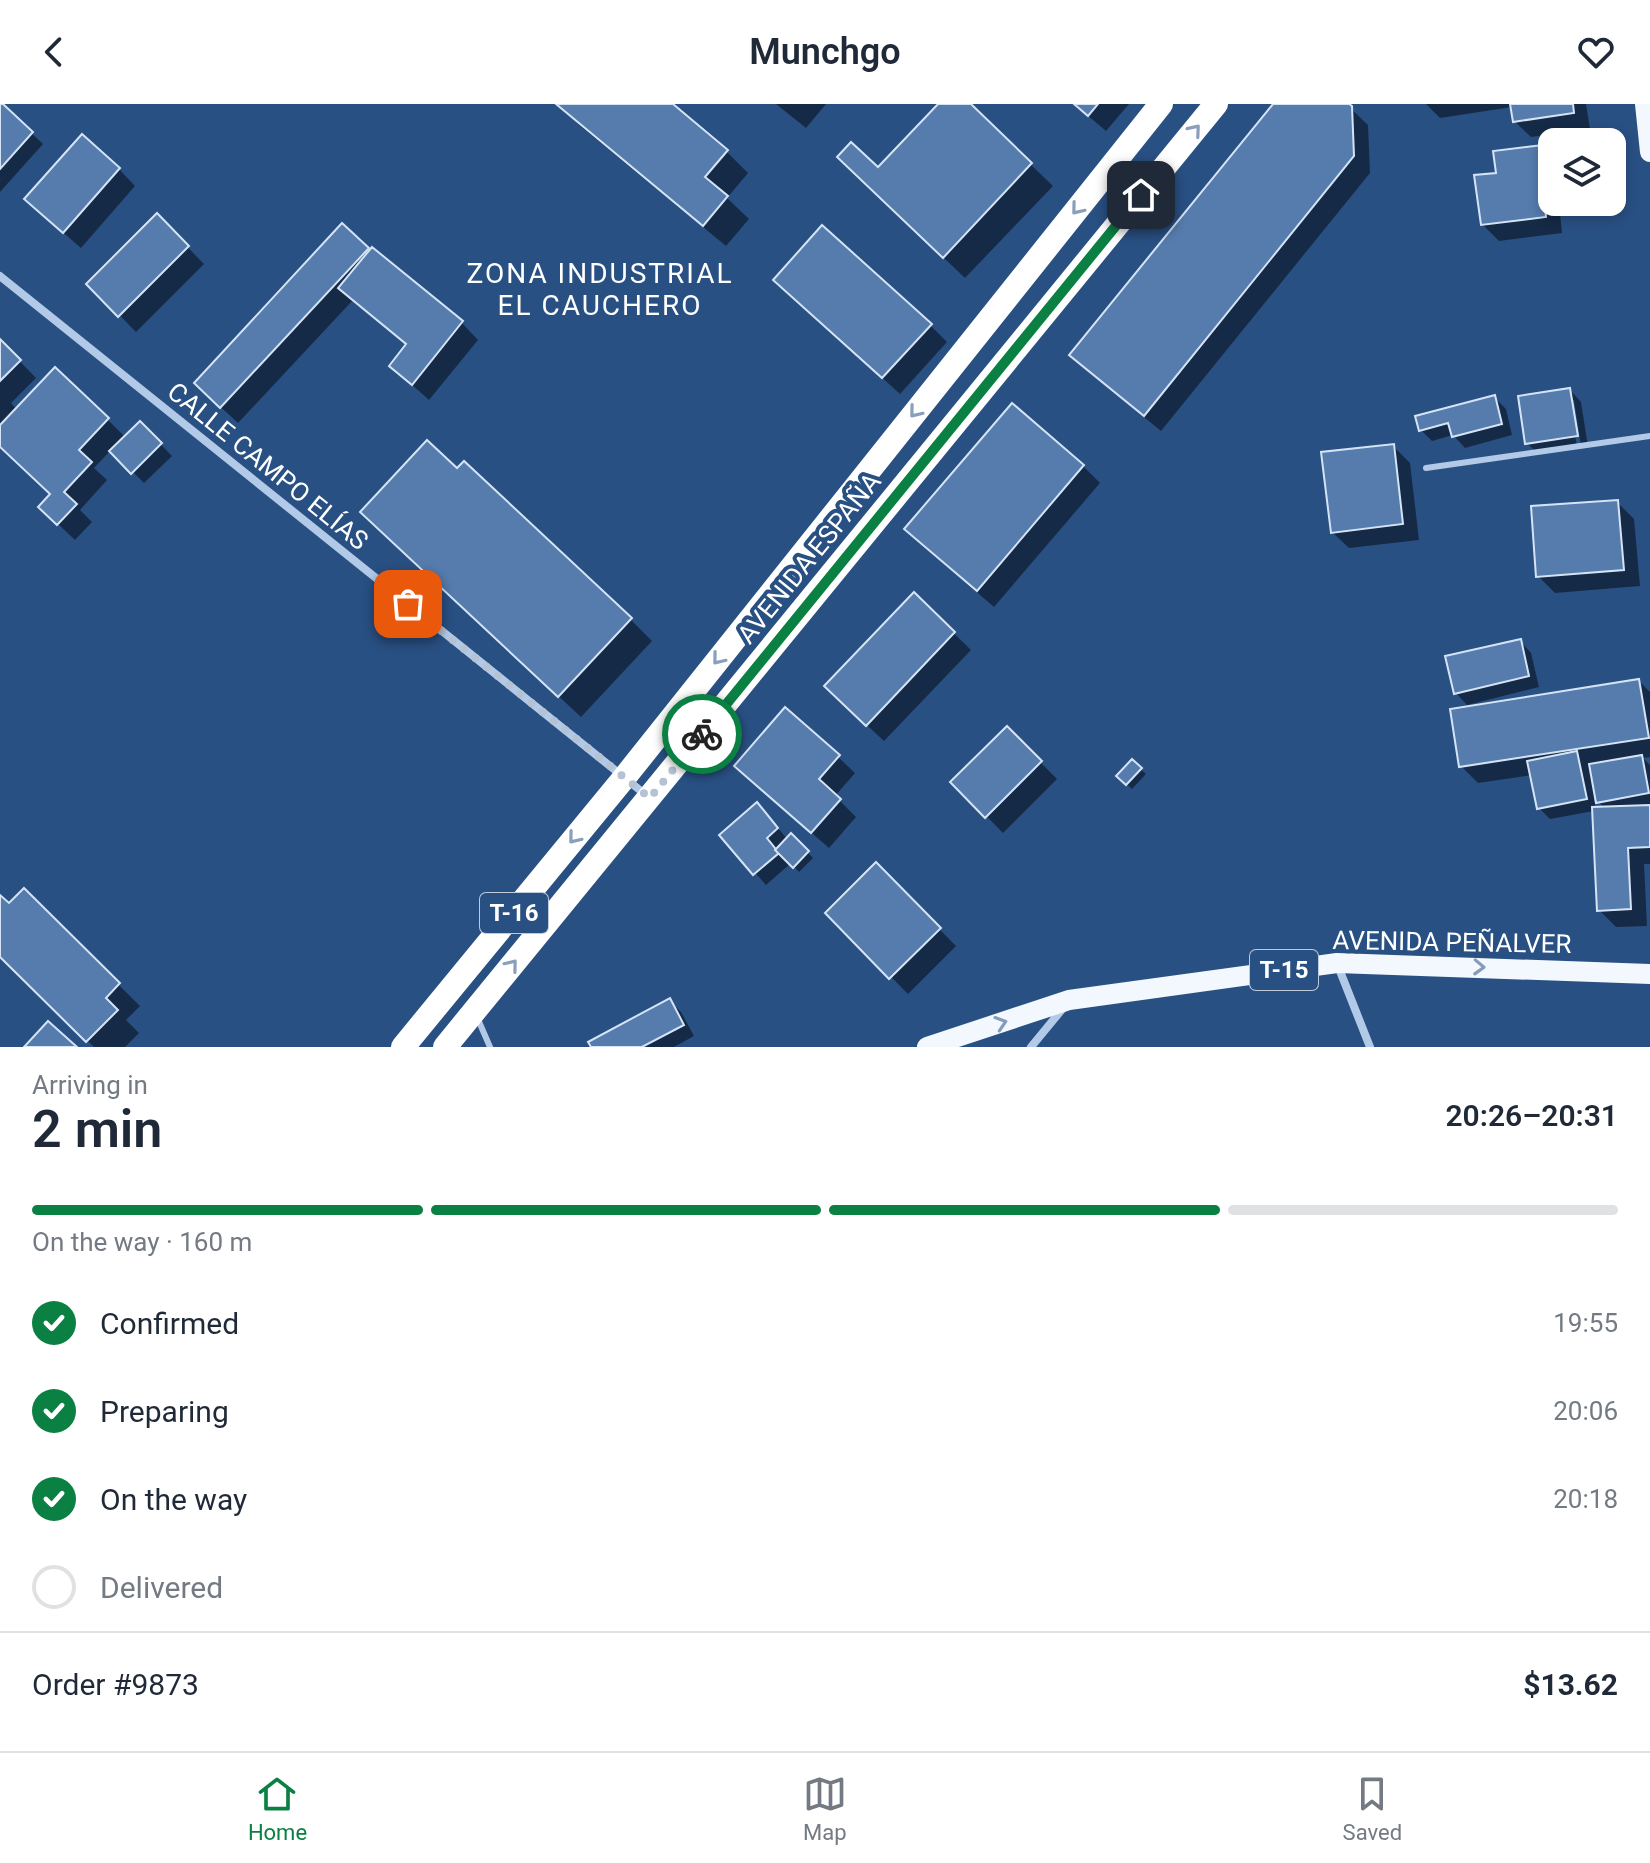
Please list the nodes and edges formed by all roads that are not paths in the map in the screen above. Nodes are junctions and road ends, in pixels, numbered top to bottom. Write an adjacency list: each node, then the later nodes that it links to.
1 (1161, 104): 8 (highway, AVENIDA ESPAÑA / T-16, one-way to 8)
2 (1216, 104): 9 (highway, AVENIDA ESPAÑA / T-16, one-way to 2)
3 (1645, 104): 4 (main road)
4 (1650, 152)
5 (0, 276): 8 (street, CALLE CAMPO ELÍAS)
6 (1650, 436): 7 (lane)
7 (1426, 468)
8 (624, 778): 9 (street, CALLE CAMPO ELÍAS); 14 (highway, AVENIDA ESPAÑA / T-16, one-way to 14)
9 (650, 798): 13 (highway, AVENIDA ESPAÑA / T-16, one-way to 9)
10 (1337, 963): 11 (main road, AVENIDA PEÑALVER / T-15, one-way to 11); 12 (main road, AVENIDA PEÑALVER / T-15); 19 (street)
11 (1650, 974)
12 (1069, 1000): 17 (main road, AVENIDA PEÑALVER / T-15, one-way to 12); 18 (street)
13 (474, 1011): 15 (highway, AVENIDA ESPAÑA / T-16); 16 (lane)
14 (403, 1047)
15 (445, 1047)
16 (490, 1047)
17 (927, 1047)
18 (1031, 1047)
19 (1370, 1047)

